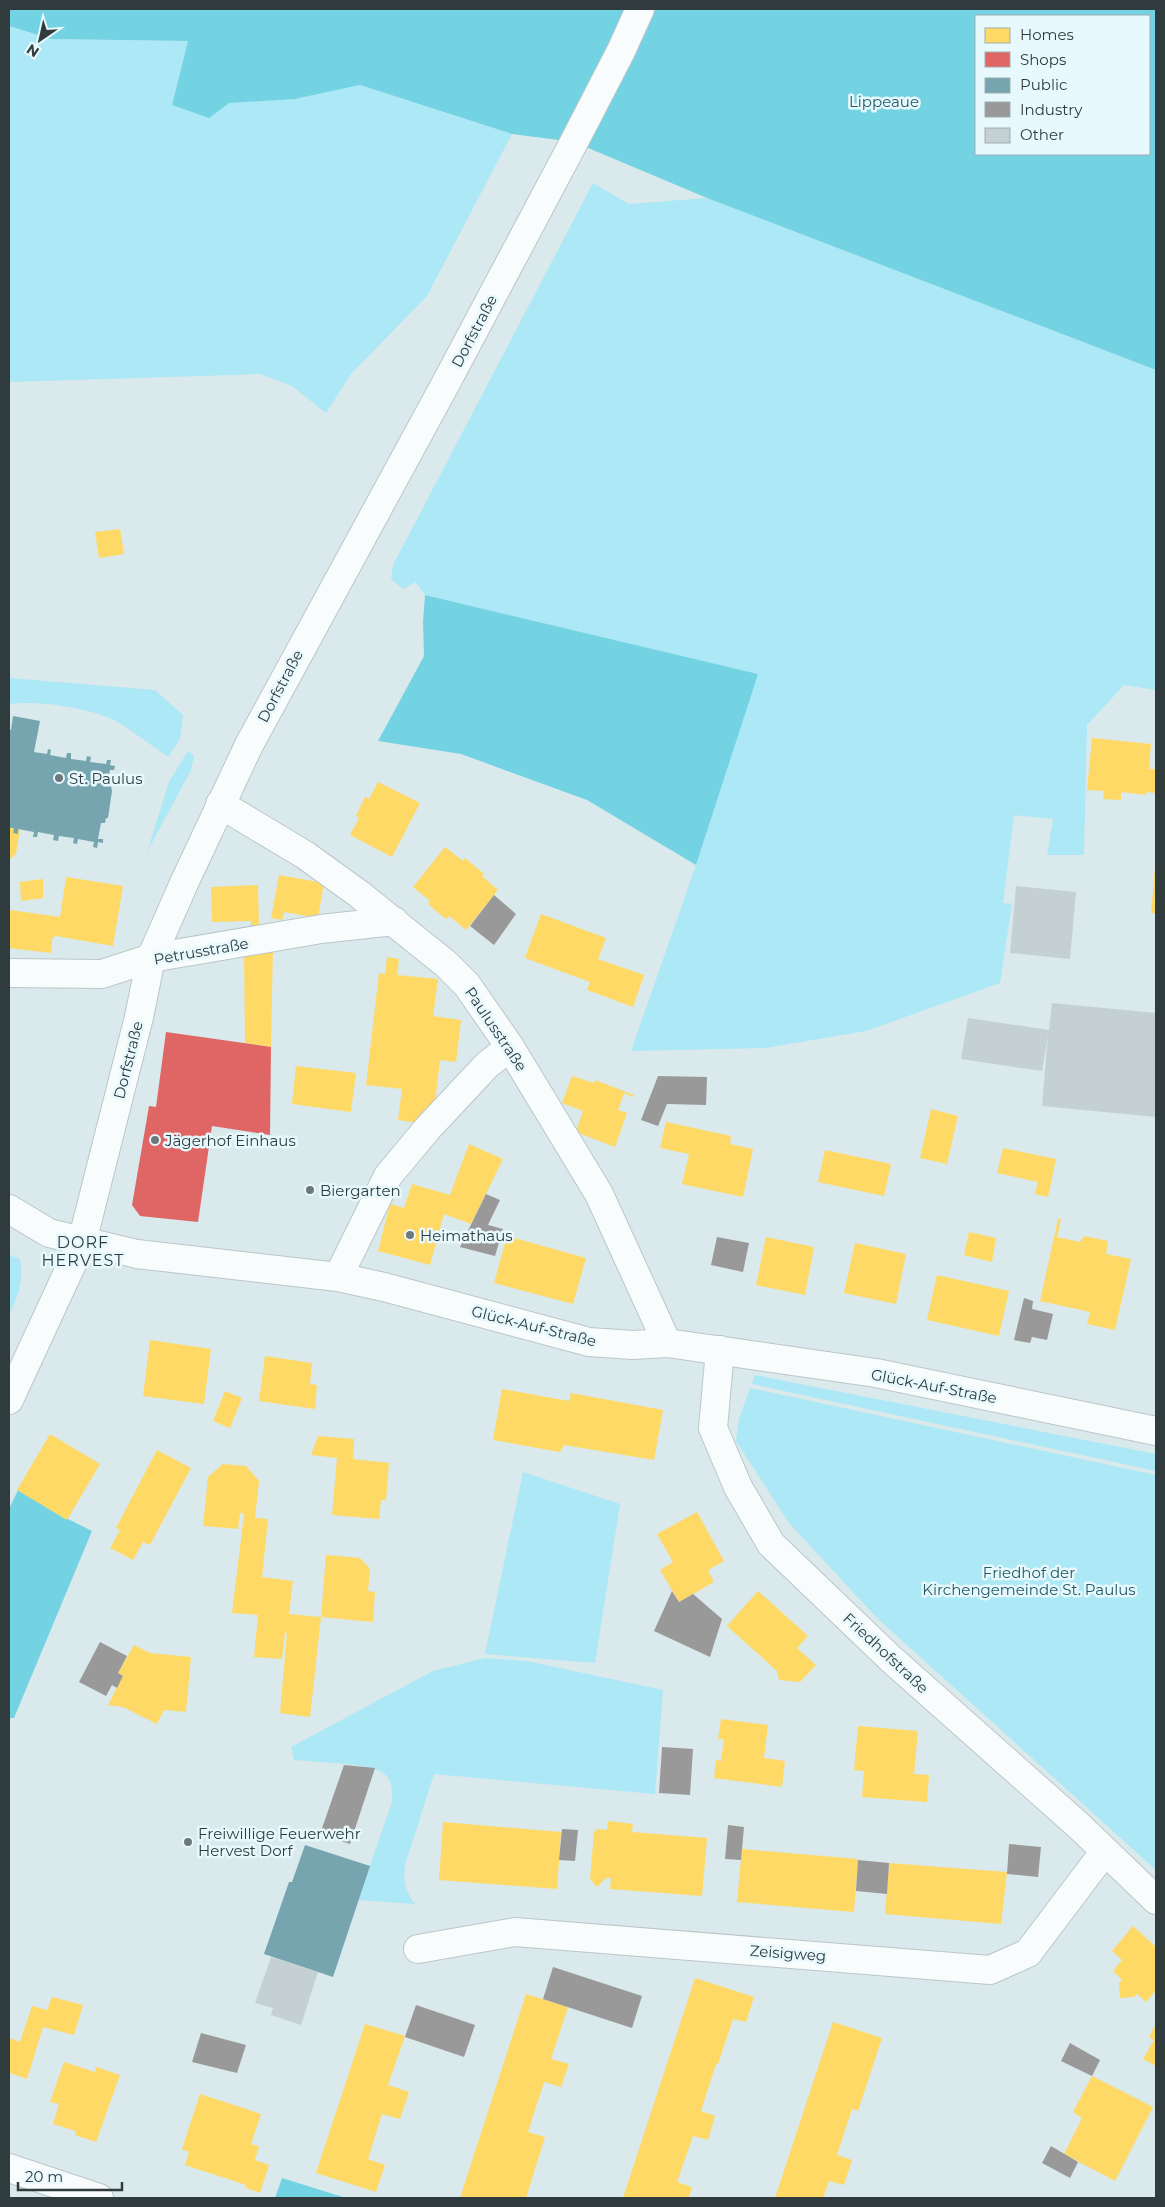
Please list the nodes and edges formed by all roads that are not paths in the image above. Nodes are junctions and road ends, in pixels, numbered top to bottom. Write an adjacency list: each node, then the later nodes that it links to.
1 (640, 9): 2 (street, Dorfstraße)
2 (220, 804): 3 (street, Paulusstraße); 4 (street, Dorfstraße)
3 (394, 921): 4 (street, Petrusstraße); 6 (street, Paulusstraße)
4 (152, 958): 5 (street, Petrusstraße); 8 (street, Dorfstraße)
5 (9, 973)
6 (510, 1047): 9 (street); 10 (street, Paulusstraße)
7 (9, 1209): 8 (street, Glück-Auf-Straße)
8 (82, 1242): 9 (street, Glück-Auf-Straße); 12 (street, Dorfstraße)
9 (338, 1278): 10 (street, Glück-Auf-Straße)
10 (668, 1343): 11 (street, Glück-Auf-Straße)
11 (720, 1350): 13 (street, Glück-Auf-Straße); 14 (street, Friedhofstraße)
12 (9, 1400)
13 (1156, 1431)
14 (1105, 1850): 15 (street, Friedhofstraße); 16 (street, Zeisigweg)
15 (1156, 1900)
16 (418, 1949)
17 (9, 2168): 18 (street)
18 (44, 2190): 19 (street)
19 (99, 2198)

